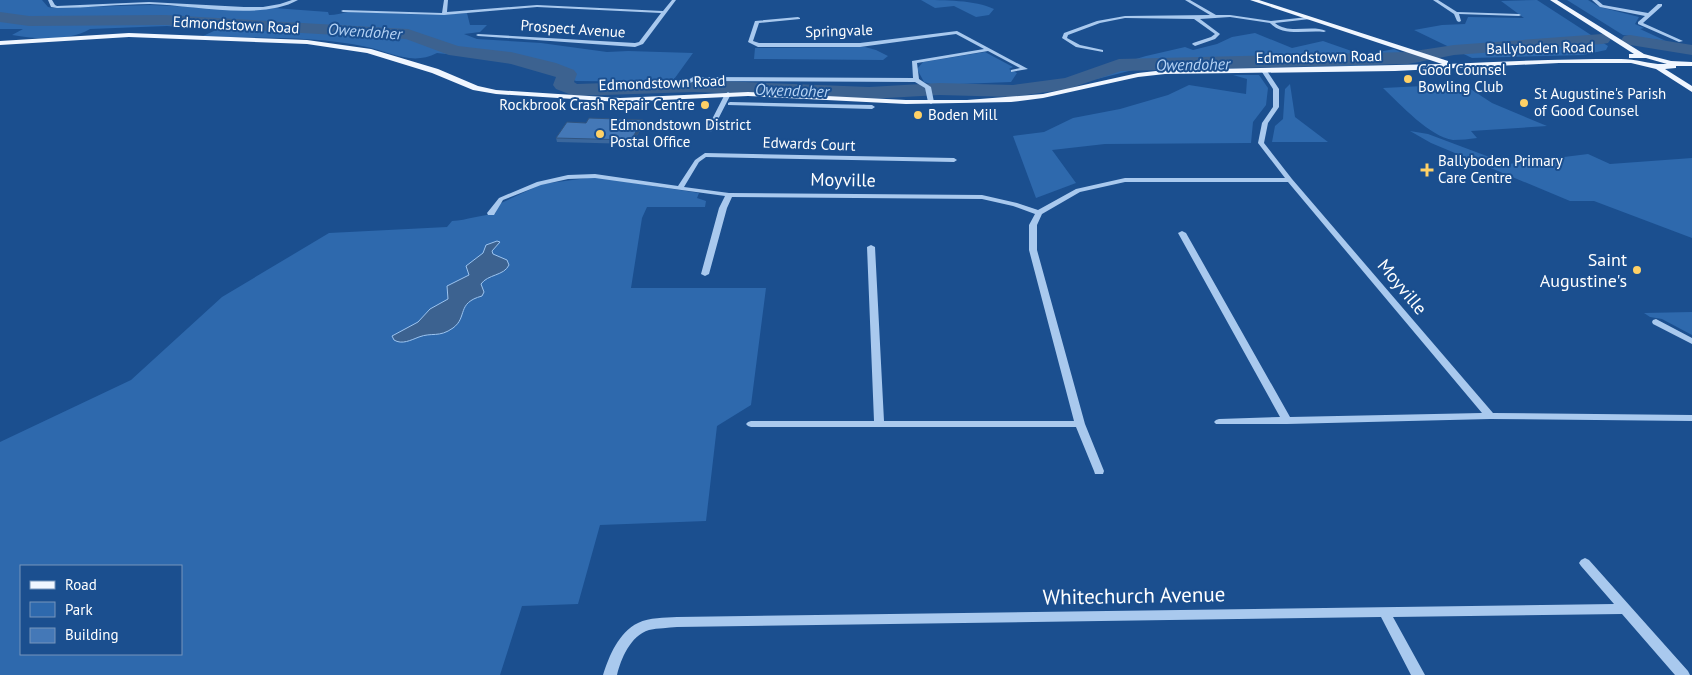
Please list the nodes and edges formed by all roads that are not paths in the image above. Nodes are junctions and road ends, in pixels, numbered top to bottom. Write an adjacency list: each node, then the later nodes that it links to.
1 (50, 0): 11 (street)
2 (196, 0): 11 (street)
3 (296, 0): 11 (street)
4 (446, 0): 16 (street)
5 (674, 0): 14 (street, Prospect Avenue)
6 (1188, 0): 19 (street)
7 (1253, 0): 22 (main road)
8 (1435, 0): 15 (street)
9 (1553, 0): 32 (main road)
10 (1594, 0): 18 (street)
11 (184, 5)
12 (1660, 5): 18 (street)
13 (343, 11): 16 (street)
14 (663, 12): 16 (street); 26 (street, Prospect Avenue)
15 (1456, 13): 17 (street); 24 (street)
16 (444, 14)
17 (1519, 15)
18 (1649, 15): 27 (street)
19 (1214, 16): 21 (street); 23 (street)
20 (798, 18): 30 (street, Springvale)
21 (1196, 18): 29 (street); 31 (street)
22 (1308, 18): 23 (street); 36 (main road)
23 (1271, 22): 25 (street)
24 (1459, 22)
25 (1324, 31)
26 (478, 36)
27 (1680, 41)
28 (0, 43): 43 (main road, Edmondstown Road)
29 (1195, 44)
30 (988, 50): 38 (street, Springvale); 40 (street)
31 (1101, 51)
32 (1641, 55): 33 (main road); 34 (main road)
33 (1631, 60): 36 (main road, Ballyboden Road); 37 (main road)
34 (1671, 63): 35 (main road); 37 (main road)
35 (1692, 64)
36 (1450, 65): 39 (main road, Edmondstown Road)
37 (1659, 68): 42 (main road)
38 (1013, 71)
39 (1265, 72): 45 (main road, Edmondstown Road); 51 (street, Moyville)
40 (916, 80): 41 (street); 45 (street)
41 (686, 83)
42 (1692, 90)
43 (728, 94): 44 (main road, Edmondstown Road); 49 (street)
44 (765, 94): 45 (main road, Edmondstown Road); 47 (street)
45 (931, 102)
46 (730, 104): 47 (street)
47 (760, 105): 48 (street)
48 (872, 107)
49 (709, 131)
50 (954, 160): 52 (street, Edwards Court)
51 (1290, 180): 55 (street); 61 (street, Moyville)
52 (680, 188): 53 (street, Moyville); 54 (street, Moyville)
53 (729, 195): 55 (street, Moyville); 58 (street)
54 (491, 213)
55 (1039, 213): 67 (street)
56 (1182, 233): 63 (street)
57 (871, 247): 65 (street)
58 (705, 274)
59 (1656, 322): 60 (street)
60 (1692, 340)
61 (1490, 416): 62 (street); 63 (street)
62 (1692, 418)
63 (1287, 421): 64 (street)
64 (1219, 422)
65 (879, 423): 66 (street); 67 (street)
66 (751, 424)
67 (1080, 424): 68 (street)
68 (1099, 471)
69 (1585, 563): 70 (street)
70 (1626, 609): 71 (street, Whitechurch Avenue); 74 (street)
71 (1385, 614): 72 (street, Whitechurch Avenue); 73 (street)
72 (610, 675)
73 (1418, 675)
74 (1683, 675)

